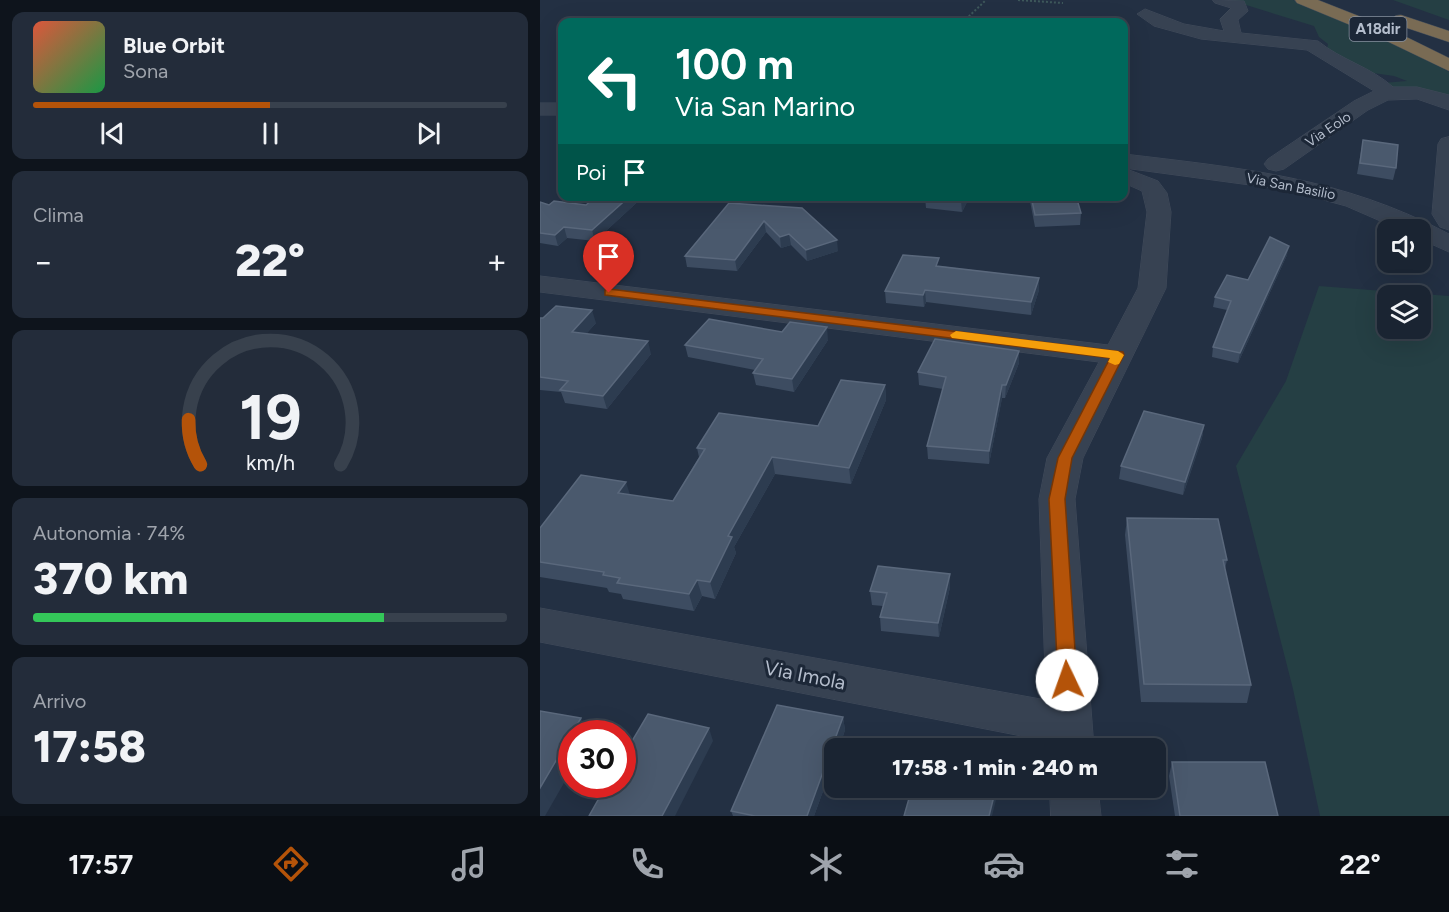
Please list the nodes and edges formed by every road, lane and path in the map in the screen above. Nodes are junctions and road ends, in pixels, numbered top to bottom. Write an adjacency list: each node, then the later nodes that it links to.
1 (986, 0): 9 (path)
2 (1018, 0): 6 (path)
3 (1221, 0): 11 (street)
4 (1303, 0): 14 (highway, A18dir)
5 (1318, 0): 7 (highway)
6 (1063, 3)
7 (1371, 9): 10 (highway); 12 (highway); 13 (highway)
8 (1145, 14): 11 (street)
9 (967, 18)
10 (1449, 27)
11 (1231, 36): 15 (street)
12 (1449, 37)
13 (1449, 48)
14 (1449, 65)
15 (1385, 95): 16 (street); 21 (street, Via Eolo)
16 (1442, 101)
17 (540, 109): 18 (street)
18 (558, 109)
19 (1449, 144): 27 (street)
20 (1128, 162): 29 (street, Via San Basilio)
21 (1276, 164)
22 (1128, 168): 24 (street, Via San Basilio)
23 (1128, 177): 25 (street)
24 (1222, 180): 25 (street); 26 (street, Via San Basilio)
25 (1159, 212): 31 (street)
26 (1379, 219)
27 (1449, 222)
28 (1431, 239): 29 (street, Via San Basilio)
29 (1449, 245)
30 (540, 284): 31 (street)
31 (1118, 355): 33 (street)
32 (540, 625): 33 (street, Via Imola)
33 (1071, 736)
34 (1075, 798): 35 (street)
35 (1076, 816)

